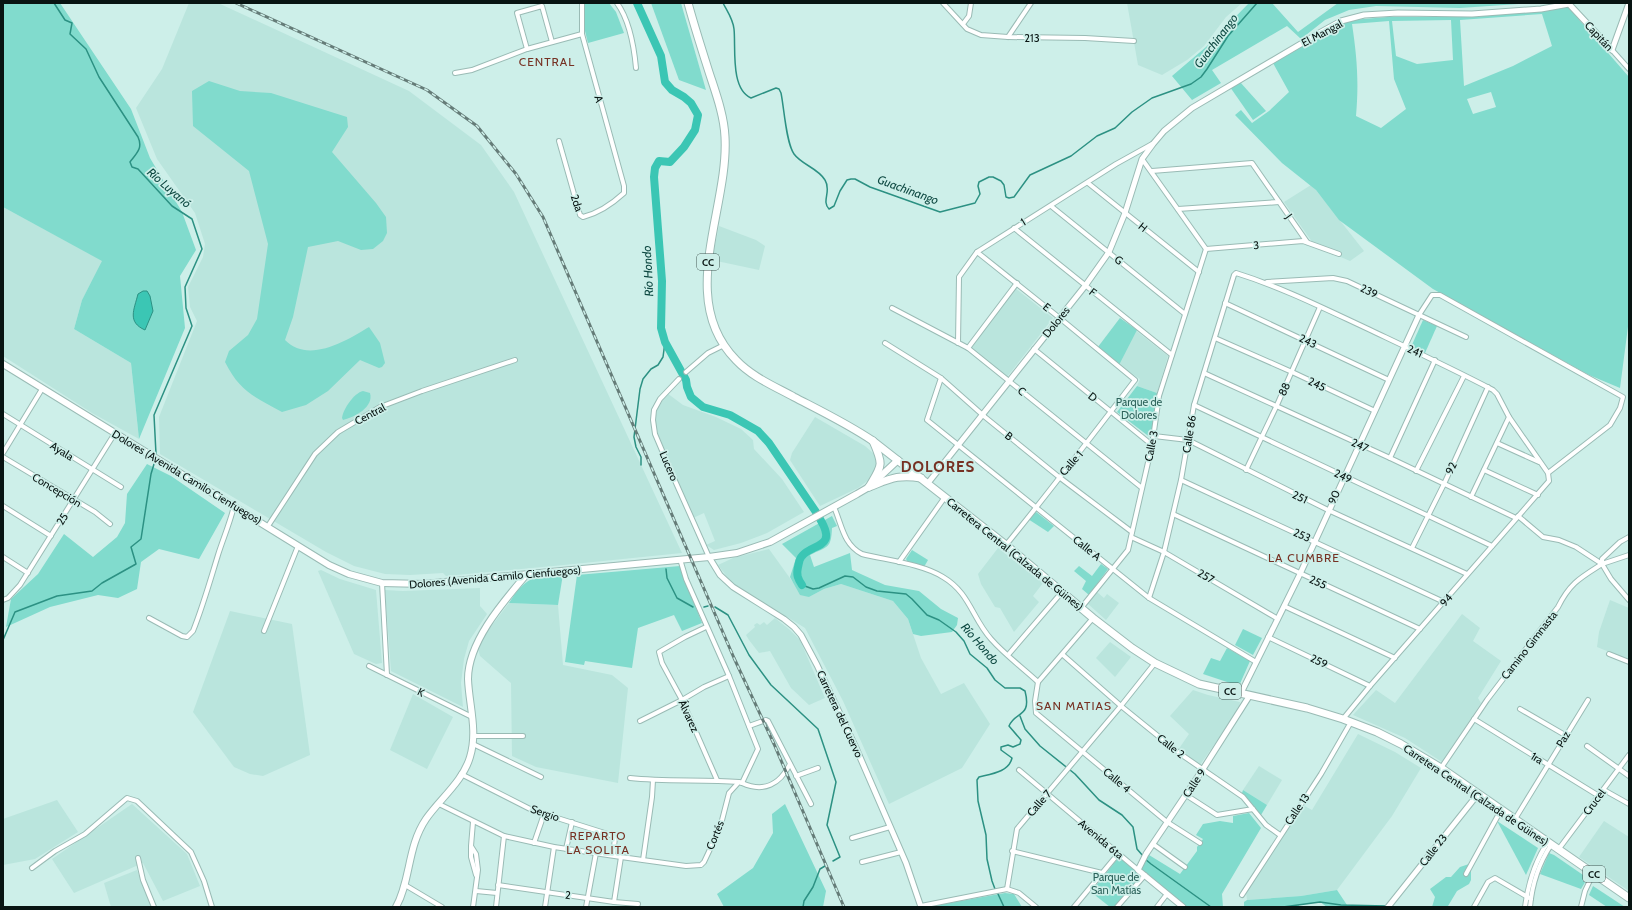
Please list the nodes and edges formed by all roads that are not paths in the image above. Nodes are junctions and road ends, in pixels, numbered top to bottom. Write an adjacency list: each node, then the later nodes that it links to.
1 (582, 3): 10 (street, A)
2 (617, 3): 16 (street)
3 (688, 3): 51 (main road, Carretera Central (Calzada de Güines) / CC)
4 (943, 3): 9 (street, 213)
5 (971, 3): 9 (street)
6 (1031, 3): 11 (street)
7 (1569, 3): 15 (street, Capitán); 20 (street, El Mangal)
8 (1629, 3): 15 (street)
9 (963, 24): 11 (street, 213)
10 (582, 34): 13 (street); 24 (street, A)
11 (1008, 38): 12 (street, 213)
12 (1134, 41)
13 (552, 42): 14 (street); 14 (street)
14 (528, 49): 18 (street)
15 (1612, 50): 17 (street, Capitán)
16 (636, 68)
17 (1629, 69)
18 (454, 73)
19 (558, 141): 24 (street, 2da)
20 (1153, 144): 21 (street, Dolores); 23 (street, 1)
21 (1142, 159): 22 (street); 28 (street, Dolores)
22 (1152, 171): 25 (street, J); 27 (street)
23 (1088, 183): 26 (street, 1); 28 (street, H)
24 (624, 193)
25 (1279, 202): 27 (street); 30 (street, J)
26 (1051, 206): 29 (street, 1); 33 (street, G)
27 (1178, 208): 31 (street)
28 (1125, 213): 33 (street, Dolores); 35 (street, H)
29 (1014, 228): 32 (street, 1); 39 (street, F)
30 (1307, 242): 31 (street, 3); 34 (street)
31 (1206, 249): 35 (street, Calle 3)
32 (977, 252): 38 (street, E); 50 (street, 1)
33 (1109, 252): 39 (street, Dolores); 43 (street, G)
34 (1339, 254)
35 (1199, 272): 43 (street, Calle 3)
36 (1236, 273): 37 (street, 241); 40 (street, Calle 86)
37 (1265, 282): 41 (street, 241); 44 (street, 239)
38 (1017, 283): 45 (street, E); 53 (street)
39 (1085, 286): 45 (street, Dolores); 55 (street, F)
40 (1226, 303): 47 (street, Calle 86); 48 (street, 243)
41 (1320, 307): 48 (street, 88); 52 (street, 241)
42 (892, 308): 50 (street, C)
43 (1186, 314): 55 (street, Calle 3)
44 (1419, 315): 46 (street, 239); 52 (street, 90); 97 (street, 90)
45 (1060, 317): 54 (street, Dolores); 65 (street, E)
46 (1466, 337)
47 (1214, 338): 60 (street, 245); 61 (street, Calle 86)
48 (1306, 340): 60 (street, 88); 66 (street, 243)
49 (885, 343): 63 (street, B)
50 (958, 343): 53 (street, C)
51 (724, 345): 59 (street); 82 (main road, Carretera Central (Calzada de Güines) / CC)
52 (1404, 346): 57 (street, 241); 66 (street, 90)
53 (968, 348): 67 (street, C)
54 (1034, 349): 67 (street, Dolores); 73 (street, D)
55 (1172, 355): 79 (street, Calle 3)
56 (515, 360): 121 (street, Central)
57 (1435, 360): 62 (street, 241); 90 (street)
58 (3, 364): 69 (main road, Dolores (Avenida Camilo Cienfuegos))
59 (686, 372)
60 (1292, 372): 71 (street, 88); 72 (street, 245)
61 (1204, 373): 70 (street, Calle 86); 71 (street, 247)
62 (1464, 376): 68 (street, 241); 96 (street)
63 (941, 378): 75 (street, B); 86 (street, Calle A)
64 (679, 379): 134 (street, Lucero)
65 (1134, 380): 73 (street, Calle 1)
66 (1389, 380): 72 (street, 90)
67 (1009, 381): 75 (street, Dolores); 84 (street, C)
68 (1488, 387): 76 (street, 241); 104 (street, 92)
69 (42, 389): 77 (street); 78 (main road, Dolores (Avenida Camilo Cienfuegos))
70 (1194, 405): 80 (street, 249); 81 (street, Calle 86)
71 (1277, 406): 80 (street, 88); 85 (street, 247)
72 (1375, 411): 85 (street, 90)
73 (1111, 412): 84 (street, Calle 1); 87 (street, D)
74 (3, 414): 77 (street, Ayala)
75 (982, 414): 86 (street, Dolores); 99 (street, B)
76 (1509, 417): 83 (street); 92 (street, 241)
77 (21, 425): 88 (street); 93 (street, Ayala)
78 (115, 433): 93 (street, 25); 113 (main road, Dolores (Avenida Camilo Cienfuegos))
79 (1154, 436): 81 (street, 251); 87 (street, Calle 3)
80 (1260, 437): 94 (street, 88); 98 (street, 249)
81 (1188, 440): 94 (street, 251); 101 (street, Calle 86)
82 (873, 441): 91 (main road, Carretera Central (Calzada de Güines) / CC); 106 (main road)
83 (1497, 443): 92 (street); 95 (street)
84 (1087, 444): 99 (street, Calle 1); 107 (street, C)
85 (1359, 444): 90 (street, 247); 98 (street, 90)
86 (958, 445): 103 (street, Dolores); 115 (street, Calle A)
87 (1152, 445): 107 (street, Calle 3)
88 (3, 454)
89 (3, 457): 111 (street, Concepción)
90 (1390, 458): 96 (street, 247)
91 (898, 460): 100 (main road, Carretera Central (Calzada de Güines) / CC); 106 (main road, Dolores (Avenida Camilo Cienfuegos))
92 (1540, 463): 97 (street, 241)
93 (92, 470): 105 (street, Ayala); 111 (street, 25)
94 (1246, 470): 116 (street, 251)
95 (1484, 470): 108 (street); 110 (street)
96 (1416, 471): 104 (street, 247)
97 (1548, 473): 102 (street, 241)
98 (1344, 476): 116 (street, 90); 118 (street, 249)
99 (1059, 477): 115 (street, Calle 1); 122 (street, B)
100 (922, 478): 103 (main road, Carretera Central (Calzada de Güines) / CC); 106 (main road)
101 (1181, 480): 117 (street, Calle 86); 126 (street, 253)
102 (1550, 481): 108 (street, 94)
103 (928, 483): 109 (main road, Carretera Central (Calzada de Güines) / CC)
104 (1444, 484): 110 (street, 247); 118 (street, 92)
105 (121, 487)
106 (869, 487): 114 (main road, Dolores (Avenida Camilo Cienfuegos))
107 (1142, 488): 122 (street, Calle 3)
108 (1538, 495): 119 (street, 94)
109 (945, 497): 127 (main road, Carretera Central (Calzada de Güines) / CC); 136 (street)
110 (1471, 497): 119 (street, 247)
111 (74, 500): 120 (street, Concepción); 123 (street, 25)
112 (3, 506): 123 (street)
113 (234, 506): 121 (main road, Dolores (Avenida Camilo Cienfuegos)); 151 (street)
114 (834, 507): 134 (main road, Dolores (Avenida Camilo Cienfuegos)); 136 (street)
115 (1036, 507): 127 (street, Calle 1); 138 (street, Calle A)
116 (1328, 510): 126 (street, 90); 130 (street, 251)
117 (1173, 514): 131 (street, Calle 86); 140 (street, 255)
118 (1427, 516): 129 (street, 249); 130 (street, 92)
119 (1517, 517): 129 (street, 94); 137 (street, 247)
120 (110, 524)
121 (268, 526): 128 (main road, Dolores (Avenida Camilo Cienfuegos))
122 (1132, 532): 124 (street, Calle 3)
123 (51, 536): 139 (street, 25)
124 (1131, 537): 131 (street, 257); 138 (street, Calle 3)
125 (1629, 537): 137 (street, Camino Gimnasta)
126 (1315, 541): 140 (street, 90); 148 (street, 253)
127 (1006, 545): 144 (main road, Carretera Central (Calzada de Güines) / CC)
128 (298, 546): 143 (main road, Dolores (Avenida Camilo Cienfuegos)); 156 (street)
129 (1492, 546): 141 (street, 94)
130 (1412, 548): 141 (street, 251)
131 (1164, 552): 145 (street, Calle 86); 153 (street, 257)
132 (1629, 555): 137 (street)
133 (3, 557): 139 (street)
134 (709, 557): 135 (main road, Dolores (Avenida Camilo Cienfuegos)); 219 (street, Carretera del Cuervo)
135 (680, 559): 142 (main road, Dolores (Avenida Camilo Cienfuegos)); 154 (street, Cortés)
136 (899, 562): 159 (street)
137 (1602, 564): 147 (street, 247); 178 (street, Camino Gimnasta)
138 (1114, 569): 145 (street, Calle A); 150 (street, Calle 3)
139 (28, 573): 146 (street, 25)
140 (1300, 574): 149 (street, 90); 155 (street, 255)
141 (1467, 574): 148 (street, 94)
142 (526, 575): 143 (main road, Dolores (Avenida Camilo Cienfuegos)); 176 (main road)
143 (382, 583): 166 (street)
144 (1062, 592): 150 (main road, Carretera Central (Calzada de Güines) / CC); 159 (street)
145 (1149, 598): 162 (street, Calle A)
146 (3, 600)
147 (1629, 600)
148 (1444, 602): 155 (street, 94)
149 (1284, 606): 153 (street, 90); 161 (street)
150 (1081, 608): 152 (main road, Carretera Central (Calzada de Güines) / CC)
151 (149, 618)
152 (1093, 618): 160 (street); 164 (main road, Carretera Central (Calzada de Güines) / CC)
153 (1278, 619): 157 (street, 90)
154 (706, 627): 167 (street, Cortés); 172 (street, Álvarez)
155 (1420, 629): 161 (street, 94)
156 (264, 631)
157 (1268, 637): 162 (street, 90); 169 (street, 259)
158 (1609, 654): 163 (street)
159 (1008, 655): 168 (street)
160 (1063, 655): 168 (street); 174 (street, Calle 2)
161 (1394, 658): 169 (street, 94)
162 (1256, 662): 170 (street, 90)
163 (1629, 662)
164 (1155, 663): 170 (main road, Carretera Central (Calzada de Güines) / CC); 174 (street, Calle 7)
165 (369, 666): 166 (street, K)
166 (387, 675): 176 (street, K)
167 (729, 676): 172 (street); 181 (street, Cortés)
168 (1038, 682): 187 (street, Calle 4)
169 (1370, 686): 177 (street, 94)
170 (1241, 693): 171 (main road, Carretera Central (Calzada de Güines) / CC)
171 (1250, 695): 177 (main road, Carretera Central (Calzada de Güines) / CC); 193 (street, Calle 9)
172 (682, 700): 179 (street); 202 (street, Álvarez)
173 (1588, 700): 182 (street, Paz)
174 (1121, 706): 187 (street, Calle 7); 193 (street, Calle 2)
175 (1520, 709): 182 (street)
176 (472, 717): 183 (main road)
177 (1343, 719): 180 (main road, Carretera Central (Calzada de Güines) / CC)
178 (1474, 719): 190 (street, 1ra); 192 (street, Camino Gimnasta)
179 (640, 720)
180 (1351, 722): 192 (main road, Carretera Central (Calzada de Güines) / CC); 220 (street, Calle 13)
181 (749, 726): 189 (street); 203 (street, Cortés)
182 (1565, 735): 190 (street, Paz)
183 (474, 736): 184 (street); 185 (main road)
184 (523, 736)
185 (473, 744): 196 (main road); 199 (street)
186 (1587, 746): 194 (street)
187 (1083, 752): 205 (street, Calle 7); 218 (street, Calle 4)
188 (1629, 754): 194 (street, Crucel)
189 (790, 764): 197 (street); 203 (street)
190 (1548, 765): 208 (street, 1ra); 215 (street, Paz)
191 (818, 768): 197 (street)
192 (1441, 768): 206 (main road, Carretera Central (Calzada de Güines) / CC)
193 (1204, 769): 207 (street, Calle 9); 212 (street, Calle 2)
194 (1619, 769): 198 (street); 204 (street, Crucel)
195 (1019, 770): 205 (street, Avenida 6ta)
196 (461, 774): 209 (main road); 214 (street, Sergio)
197 (796, 776): 210 (street)
198 (1629, 776)
199 (541, 777)
200 (630, 778): 201 (street)
201 (653, 780): 202 (street); 237 (street)
202 (717, 780): 203 (street)
203 (741, 782): 237 (street, Cortés)
204 (1604, 790): 208 (street, Crucel); 211 (street)
205 (1047, 794): 230 (street, Calle 7); 233 (street, Avenida 6ta)
206 (1478, 794): 213 (main road, Carretera Central (Calzada de Güines) / CC); 274 (street, Calle 23)
207 (1186, 795): 212 (street); 218 (street, Calle 9)
208 (1599, 796): 229 (street, Crucel)
209 (439, 804): 216 (street, Cortés); 246 (main road)
210 (811, 804)
211 (1629, 804)
212 (1253, 809): 220 (street, Calle 2)
213 (1501, 810): 215 (main road, Carretera Central (Calzada de Güines) / CC); 243 (street)
214 (544, 814): 217 (street, Sergio); 223 (street)
215 (1514, 819): 226 (main road, Carretera Central (Calzada de Güines) / CC)
216 (473, 822): 221 (street, Cortés); 249 (street)
217 (572, 822): 228 (street); 234 (street, Sergio)
218 (1168, 822): 224 (street, Calle 4); 225 (street, Calle 9)
219 (890, 827): 222 (street); 231 (street, Carretera del Cuervo)
220 (1280, 835): 253 (street, Calle 13)
221 (504, 836): 223 (street, Cortés); 247 (street)
222 (852, 838)
223 (534, 843): 227 (street, Cortés)
224 (1200, 843)
225 (1153, 844): 239 (street); 241 (street, Calle 9)
226 (1549, 844): 229 (main road, Carretera Central (Calzada de Güines) / CC); 254 (street); 257 (street)
227 (554, 847): 228 (street, Cortés); 250 (street)
228 (566, 849): 232 (street, Cortés)
229 (1558, 850): 244 (main road, Carretera Central (Calzada de Güines) / CC)
230 (1012, 851): 242 (street); 248 (street, Calle 7)
231 (901, 852): 238 (street); 268 (street, Carretera del Cuervo)
232 (596, 853): 234 (street, Cortés); 255 (street)
233 (1118, 854): 241 (street, Avenida 6ta); 242 (street)
234 (612, 855): 235 (street, Cortés)
235 (622, 857): 237 (street, Cortés); 258 (street)
236 (138, 858): 260 (street)
237 (643, 860)
238 (862, 862)
239 (1185, 867)
240 (32, 868): 261 (street)
241 (1138, 870): 245 (street, Avenida 6ta)
242 (1102, 873): 270 (street)
243 (1466, 874)
244 (1593, 874): 256 (main road, Carretera Central (Calzada de Güines) / CC); 278 (street)
245 (1144, 876): 252 (street, Avenida 6ta); 271 (street)
246 (405, 885): 262 (main road); 263 (street)
247 (498, 885): 250 (street, 2); 251 (street)
248 (1007, 889): 268 (street); 269 (street)
249 (476, 891): 251 (street); 264 (street)
250 (547, 892): 255 (street, 2); 266 (street)
251 (497, 893): 265 (street)
252 (1167, 894): 272 (street); 273 (street, Avenida 6ta)
253 (1242, 895)
254 (1526, 896): 257 (street); 275 (street); 276 (street)
255 (588, 898): 258 (street, 2); 267 (street)
256 (1629, 898)
257 (1531, 899): 277 (street)
258 (614, 902): 259 (street, 2)
259 (638, 904)
260 (154, 907)
261 (212, 907)
262 (396, 907)
263 (442, 907)
264 (474, 907)
265 (496, 907)
266 (545, 907)
267 (586, 907)
268 (921, 907)
269 (1036, 907)
270 (1074, 907)
271 (1118, 907)
272 (1157, 907)
273 (1183, 907)
274 (1388, 907)
275 (1474, 907)
276 (1525, 907)
277 (1530, 907)
278 (1581, 907)

